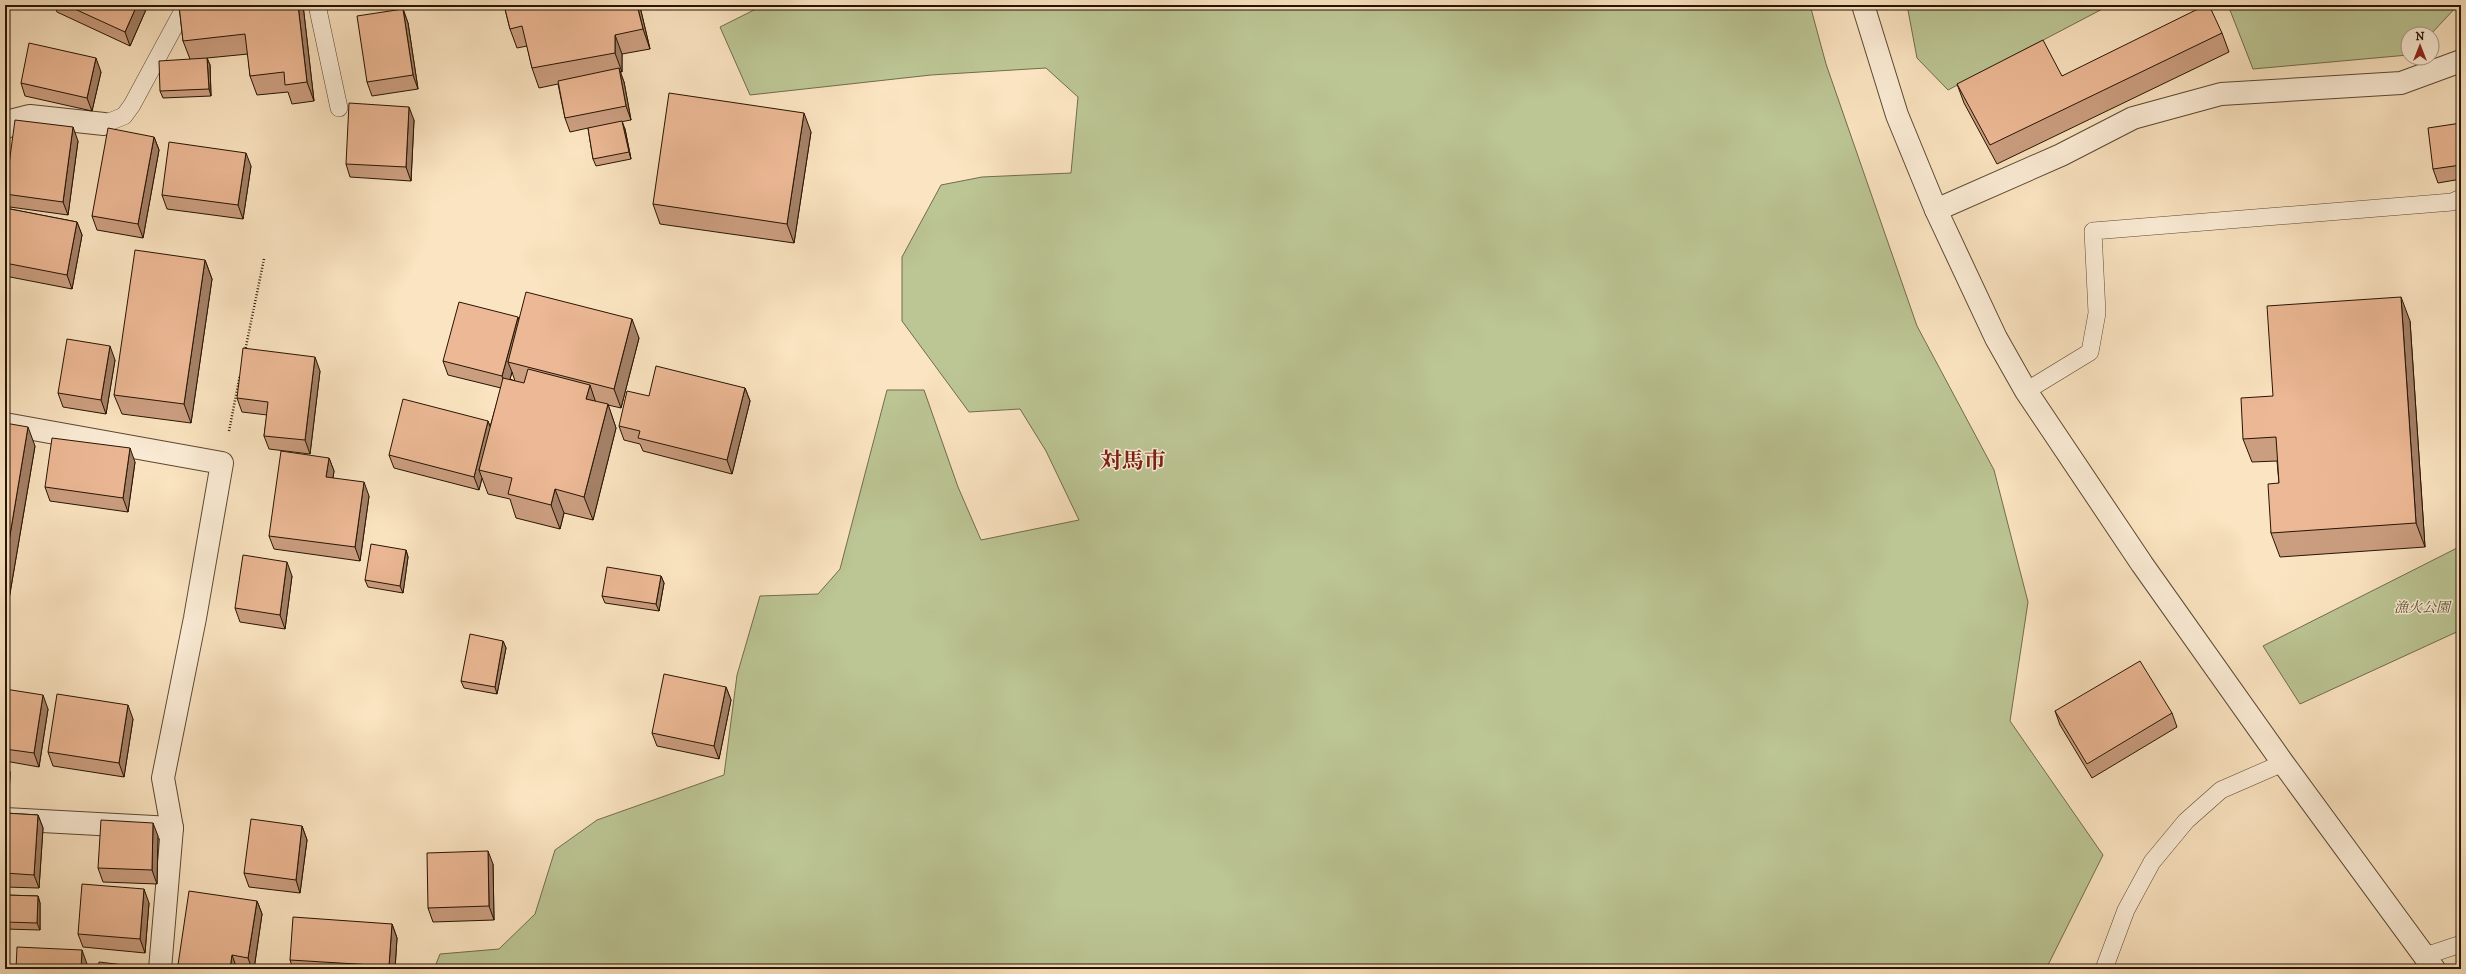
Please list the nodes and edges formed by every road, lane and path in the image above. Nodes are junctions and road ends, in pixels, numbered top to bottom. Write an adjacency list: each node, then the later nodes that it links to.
1 (186, 5): 6 (lane)
2 (317, 5): 5 (lane)
3 (1863, 5): 9 (street)
4 (2461, 62): 9 (street)
5 (339, 108)
6 (104, 124): 7 (street)
7 (5, 128)
8 (2461, 198): 13 (lane)
9 (1936, 210): 13 (street)
10 (264, 258): 11 (path)
11 (244, 357)
12 (241, 372): 15 (path)
13 (2026, 391): 16 (street)
14 (5, 424): 15 (street)
15 (222, 463): 18 (street)
16 (2283, 763): 20 (street); 22 (lane)
17 (5, 819): 18 (street)
18 (172, 828): 21 (street)
19 (2461, 944): 20 (lane)
20 (2430, 963)
21 (160, 969)
22 (2104, 969)

